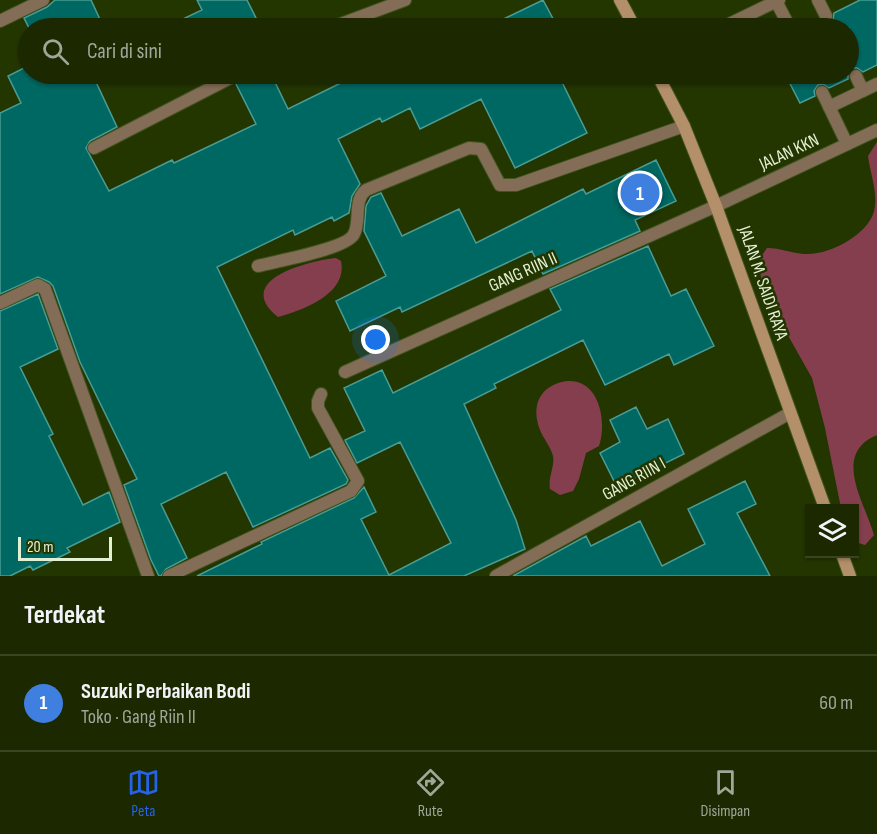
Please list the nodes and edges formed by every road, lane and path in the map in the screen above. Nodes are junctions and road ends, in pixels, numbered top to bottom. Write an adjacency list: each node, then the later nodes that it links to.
1 (43, 0): 11 (street)
2 (405, 0): 7 (street)
3 (620, 0): 8 (street)
4 (818, 0): 6 (street)
5 (777, 1): 9 (street); 10 (street)
6 (826, 16)
7 (357, 18)
8 (630, 18)
9 (742, 18)
10 (785, 18)
11 (0, 21)
12 (859, 81): 16 (street)
13 (219, 84): 22 (street)
14 (662, 84): 19 (street, JALAN M. SAIDI RAYA)
15 (877, 84): 16 (street)
16 (863, 90): 18 (street)
17 (822, 92): 18 (street)
18 (829, 107): 21 (street)
19 (684, 126): 23 (street, JALAN M. SAIDI RAYA); 24 (street)
20 (877, 130): 21 (street, JALAN KKN)
21 (847, 144): 23 (street, JALAN KKN)
22 (94, 148)
23 (716, 206): 26 (street, GANG RIIN II); 28 (street, JALAN M. SAIDI RAYA)
24 (258, 266)
25 (0, 303): 32 (street)
26 (345, 372)
27 (321, 394): 33 (street)
28 (790, 413): 29 (street, JALAN M. SAIDI RAYA); 31 (street, GANG RIIN I)
29 (824, 504)
30 (843, 558): 35 (street)
31 (512, 572): 34 (street, GANG RIIN I)
32 (148, 576)
33 (169, 576)
34 (496, 576)
35 (850, 576)

